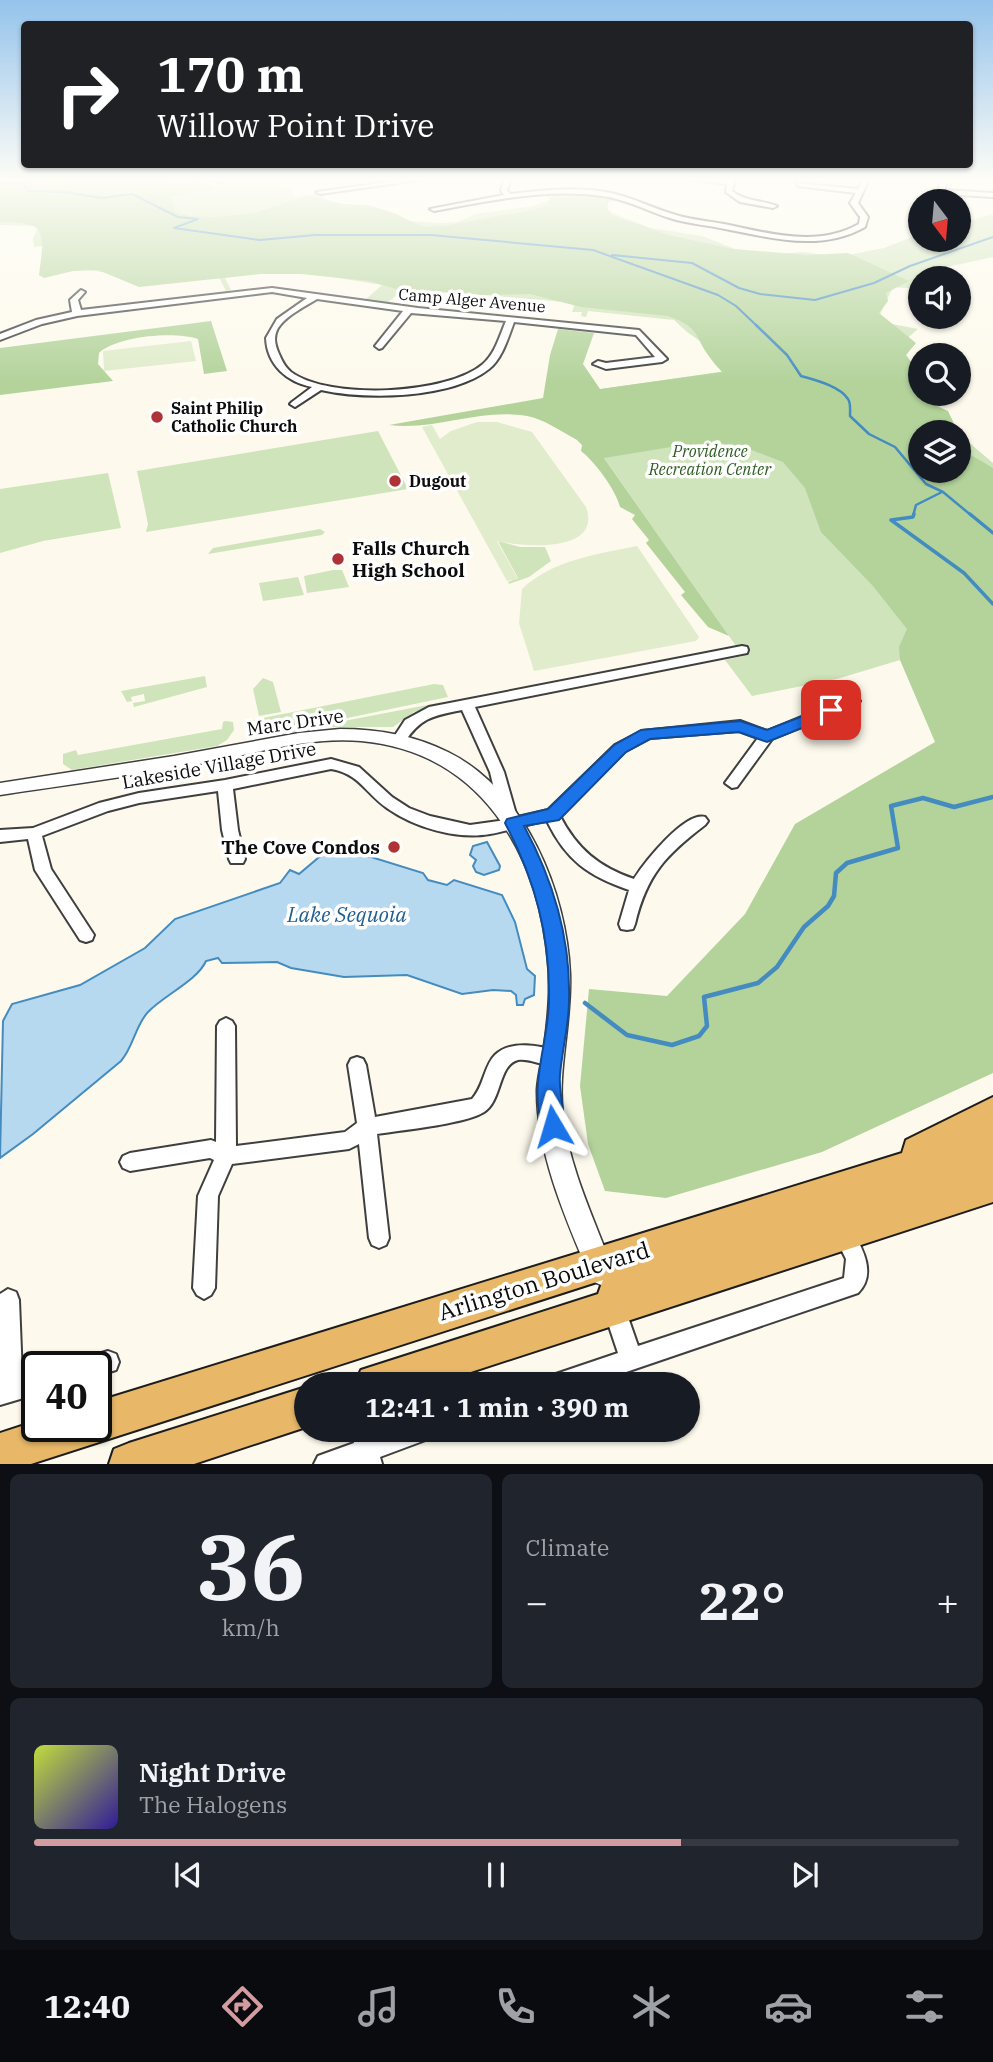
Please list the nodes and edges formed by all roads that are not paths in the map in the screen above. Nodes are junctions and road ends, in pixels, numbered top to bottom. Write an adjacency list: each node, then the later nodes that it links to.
1 (81, 292): 4 (street)
2 (317, 295): 3 (street, Camp Alger Avenue); 4 (street, Camp Alger Avenue); 11 (street)
3 (409, 310): 5 (street, Camp Alger Avenue); 9 (street)
4 (77, 313): 7 (street, Camp Alger Avenue)
5 (511, 319): 10 (street, Camp Alger Avenue); 11 (street)
6 (0, 328): 7 (street)
7 (11, 333): 8 (street, Camp Alger Avenue)
8 (0, 337)
9 (379, 346)
10 (598, 364)
11 (319, 387): 12 (street)
12 (295, 404)
13 (742, 650): 15 (street)
14 (853, 701): 16 (street)
15 (467, 705): 17 (street); 22 (street)
16 (767, 736): 18 (street); 21 (street)
17 (399, 740): 20 (street, Marc Drive); 22 (street, Marc Drive)
18 (732, 783)
19 (225, 785): 22 (street, Lakeside Village Drive); 24 (street, Lakeside Village Drive); 26 (street)
20 (0, 789)
21 (552, 815): 22 (street, Lakeside Village Drive); 27 (street)
22 (511, 819): 31 (street, Marc Drive)
23 (699, 821): 27 (street)
24 (34, 833): 25 (street, Lakeside Village Drive); 29 (street)
25 (0, 836)
26 (237, 859)
27 (638, 887): 28 (street)
28 (626, 924)
29 (86, 935)
30 (226, 1026): 36 (street)
31 (554, 1058): 34 (street); 43 (street, Marc Drive)
32 (358, 1065): 34 (street)
33 (993, 1112): 40 (highway)
34 (368, 1127): 36 (street); 42 (street)
35 (993, 1140): 40 (highway, Arlington Boulevard)
36 (226, 1156): 37 (street); 44 (street)
37 (130, 1162)
38 (993, 1162): 46 (highway)
39 (993, 1185): 41 (highway)
40 (818, 1195): 43 (highway, Arlington Boulevard)
41 (843, 1233): 46 (highway); 47 (street)
42 (379, 1238)
43 (598, 1264): 46 (street, Marc Drive); 52 (highway, Arlington Boulevard)
44 (204, 1287)
45 (8, 1300): 50 (street)
46 (614, 1307): 47 (street); 48 (highway)
47 (632, 1360): 49 (street)
48 (412, 1372)
49 (595, 1372)
50 (6, 1392)
51 (294, 1410): 56 (highway)
52 (112, 1417)
53 (34, 1442): 55 (highway)
54 (367, 1447): 57 (street)
55 (0, 1453)
56 (130, 1464)
57 (326, 1464)

